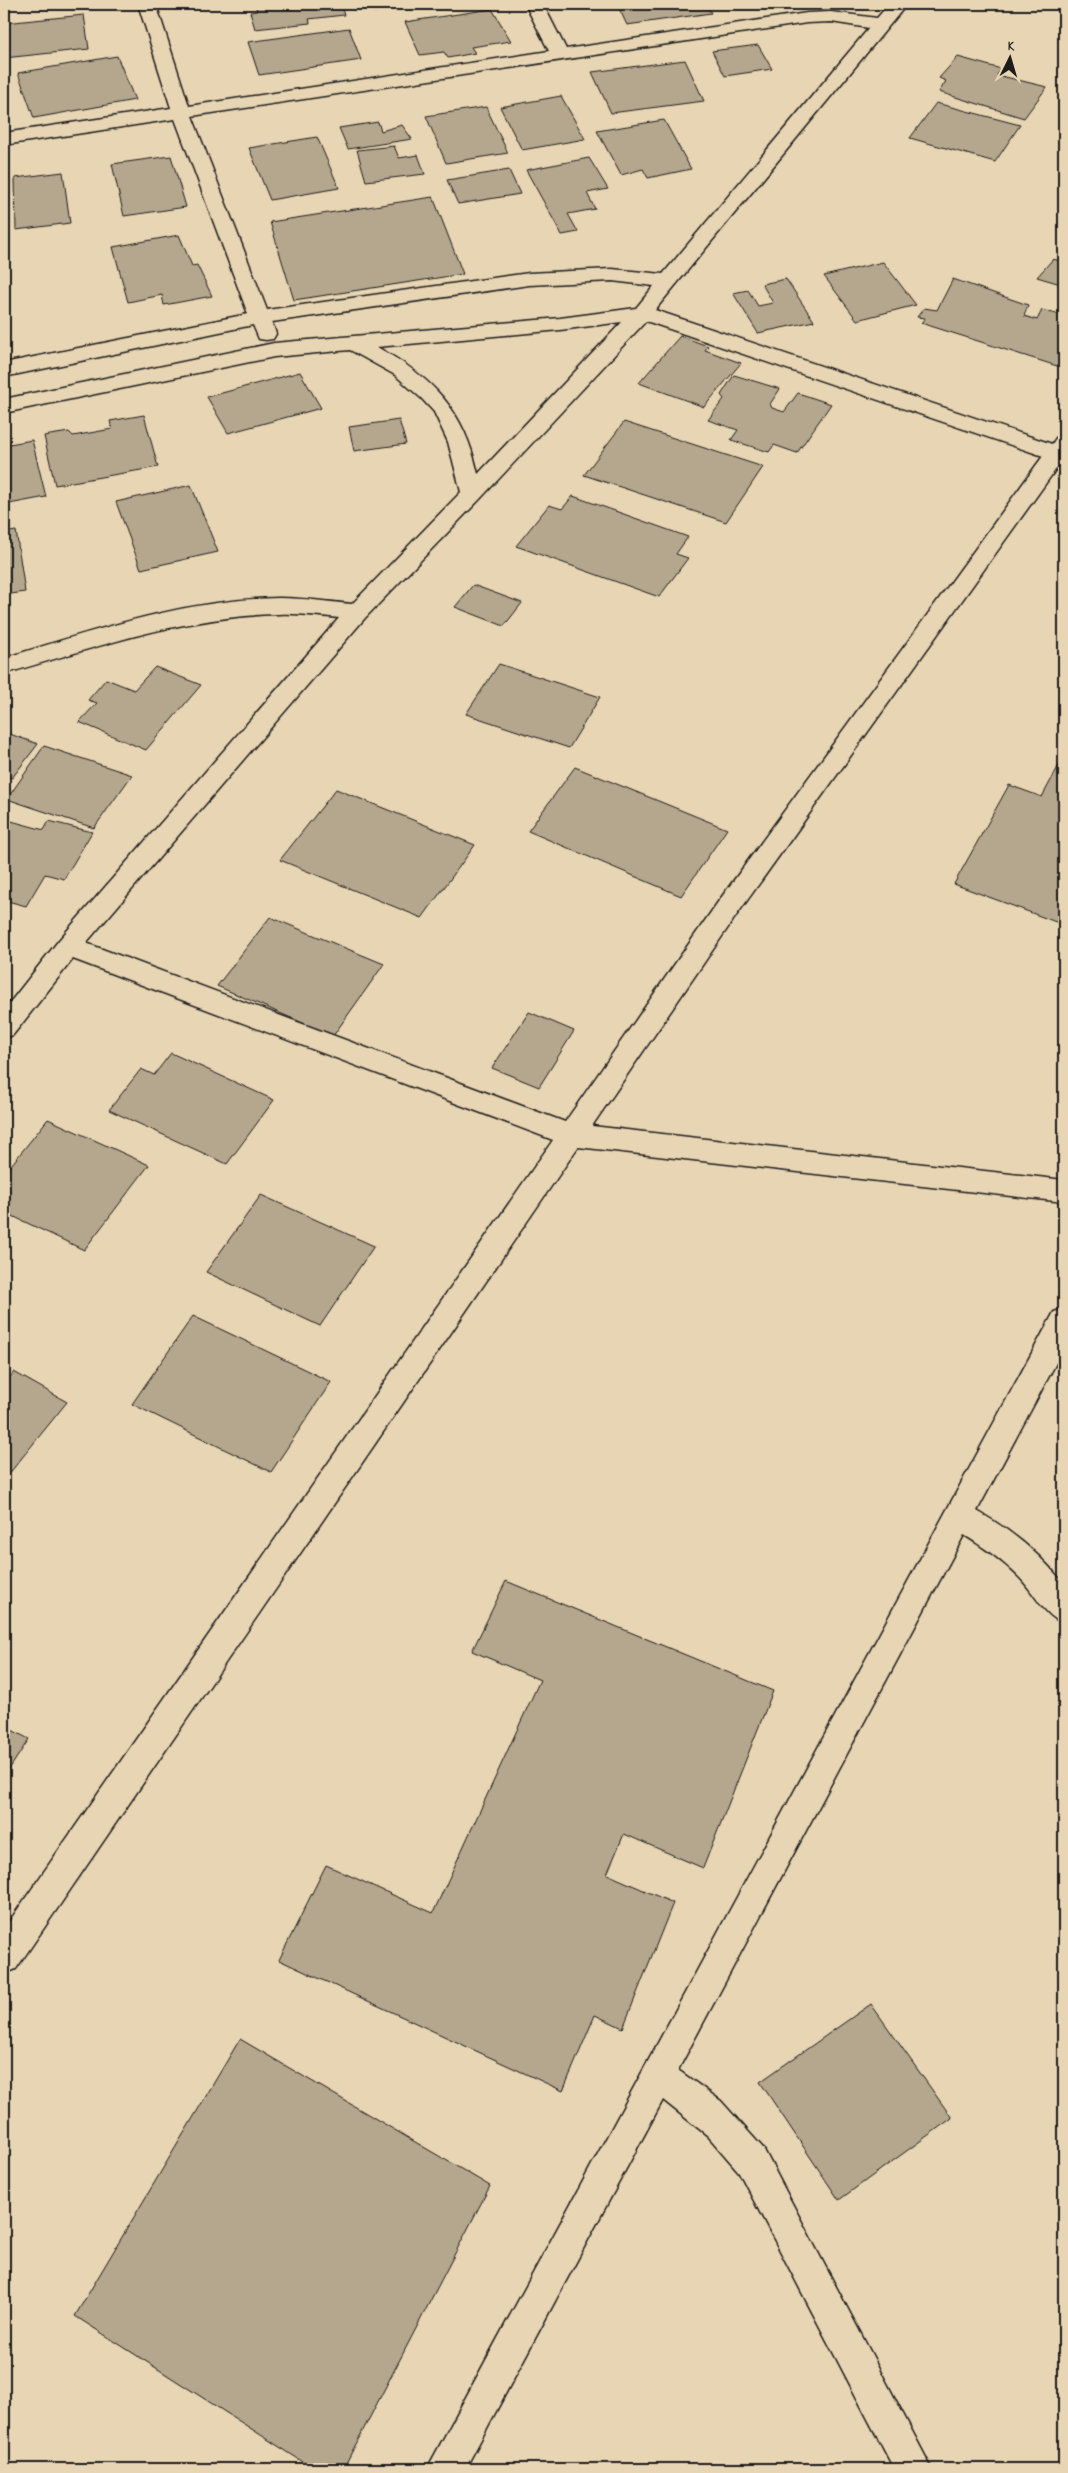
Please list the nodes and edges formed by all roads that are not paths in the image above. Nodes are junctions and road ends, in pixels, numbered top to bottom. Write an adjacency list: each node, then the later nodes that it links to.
1 (147, 4): 6 (street)
2 (534, 4): 5 (street)
3 (898, 4): 4 (street)
4 (882, 24): 5 (street); 8 (street)
5 (560, 55): 6 (street)
6 (181, 111): 7 (street); 10 (street)
7 (4, 139)
8 (668, 281): 9 (street); 10 (street)
9 (642, 313): 11 (street); 15 (street); 16 (street)
10 (258, 318): 12 (street); 13 (street)
11 (352, 343): 12 (street); 16 (street)
12 (274, 350): 14 (street)
13 (4, 370)
14 (4, 406)
15 (1062, 451): 21 (street)
16 (472, 494): 17 (street)
17 (357, 612): 18 (street); 19 (street)
18 (4, 666)
19 (68, 947): 20 (street); 21 (street)
20 (4, 1028)
21 (571, 1135): 22 (street); 26 (street)
22 (1064, 1191)
23 (1064, 1322): 24 (street)
24 (959, 1516): 25 (street); 27 (street)
25 (1064, 1609)
26 (4, 1957)
27 (657, 2077): 28 (street); 29 (street)
28 (445, 2469)
29 (914, 2469)

